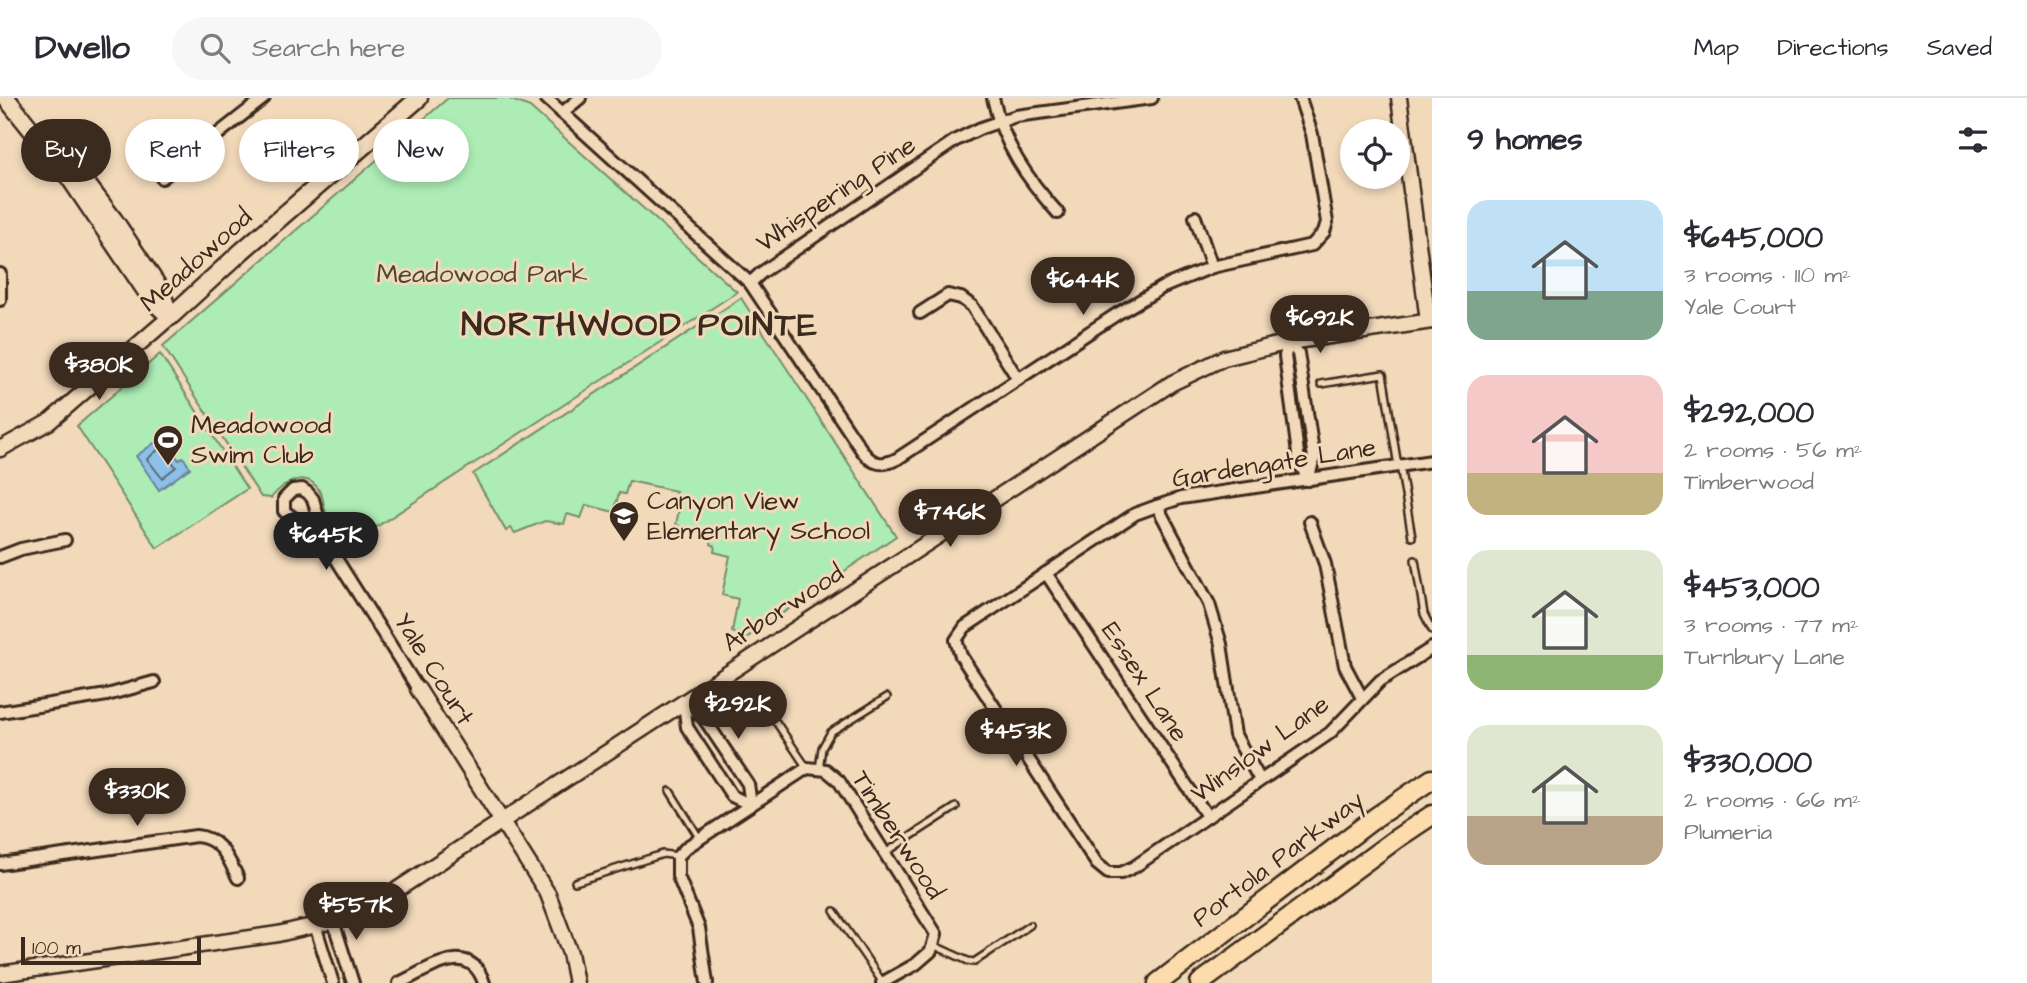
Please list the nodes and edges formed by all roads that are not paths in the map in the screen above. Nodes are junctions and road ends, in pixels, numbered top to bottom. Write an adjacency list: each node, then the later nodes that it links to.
1 (6, 98): 21 (main road)
2 (15, 98): 21 (main road)
3 (264, 98): 13 (street)
4 (419, 98): 21 (main road, Meadowood)
5 (546, 98): 11 (street)
6 (580, 98): 11 (street)
7 (993, 98): 12 (street)
8 (1145, 98): 12 (street, Whispering Pine)
9 (1300, 98): 16 (street)
10 (1399, 98): 22 (street)
11 (562, 113): 18 (street)
12 (999, 121): 14 (street); 18 (street, Whispering Pine)
13 (225, 129)
14 (1058, 213)
15 (1195, 217): 16 (street)
16 (1212, 267): 24 (street)
17 (0, 274): 19 (street)
18 (750, 283): 24 (street)
19 (0, 300)
20 (920, 313): 24 (street)
21 (170, 317): 26 (street, Meadowood)
22 (1430, 321): 23 (street, Arborwood)
23 (1289, 342): 29 (street); 44 (street, Arborwood)
24 (1018, 379)
25 (1321, 384): 28 (lane)
26 (0, 449)
27 (1432, 461): 28 (street, Gardengate Lane)
28 (1399, 466): 29 (street, Gardengate Lane); 32 (lane)
29 (1308, 480): 30 (street, Gardengate Lane)
30 (1157, 506): 37 (street, Gardengate Lane); 50 (street)
31 (1310, 522): 43 (street)
32 (1412, 537)
33 (65, 540): 35 (street)
34 (325, 541): 34 (street, Yale Court); 41 (street, Yale Court)
35 (0, 557)
36 (1415, 560): 38 (lane)
37 (1046, 573): 55 (street, Essex Lane); 61 (street, Gardengate Lane)
38 (1432, 630)
39 (1432, 648): 43 (street, Winslow Lane)
40 (154, 682): 45 (street)
41 (418, 689): 56 (street, Yale Court)
42 (887, 697): 48 (lane)
43 (1362, 698): 50 (street, Winslow Lane)
44 (684, 703): 52 (street); 52 (street); 56 (street, Arborwood)
45 (0, 712)
46 (776, 722): 47 (lane)
47 (807, 768): 48 (street, Timberwood); 52 (street)
48 (819, 769): 58 (street, Timberwood)
49 (1432, 779): 78 (main road, Portola Parkway)
50 (1260, 780): 55 (street, Winslow Lane)
51 (670, 791): 57 (lane)
52 (751, 804): 57 (street)
53 (956, 807): 58 (lane)
54 (1432, 815): 79 (main road, Portola Parkway)
55 (1207, 816): 61 (street, Winslow Lane)
56 (502, 823): 65 (street, Arborwood); 75 (street, Yale Court)
57 (700, 839): 59 (street)
58 (885, 853): 68 (street, Timberwood)
59 (678, 856): 63 (lane); 76 (street)
60 (0, 864): 62 (street)
61 (1108, 873)
62 (238, 878)
63 (575, 882)
64 (834, 911): 77 (lane)
65 (333, 921): 66 (street, Arborwood); 72 (street)
66 (316, 925): 69 (street, Arborwood); 71 (street)
67 (1030, 925): 68 (lane)
68 (933, 944): 70 (street)
69 (0, 974)
70 (898, 979): 77 (street)
71 (333, 983)
72 (353, 983)
73 (398, 983): 74 (street)
74 (484, 983)
75 (576, 983)
76 (707, 983)
77 (882, 983)
78 (1158, 983)
79 (1200, 983)

